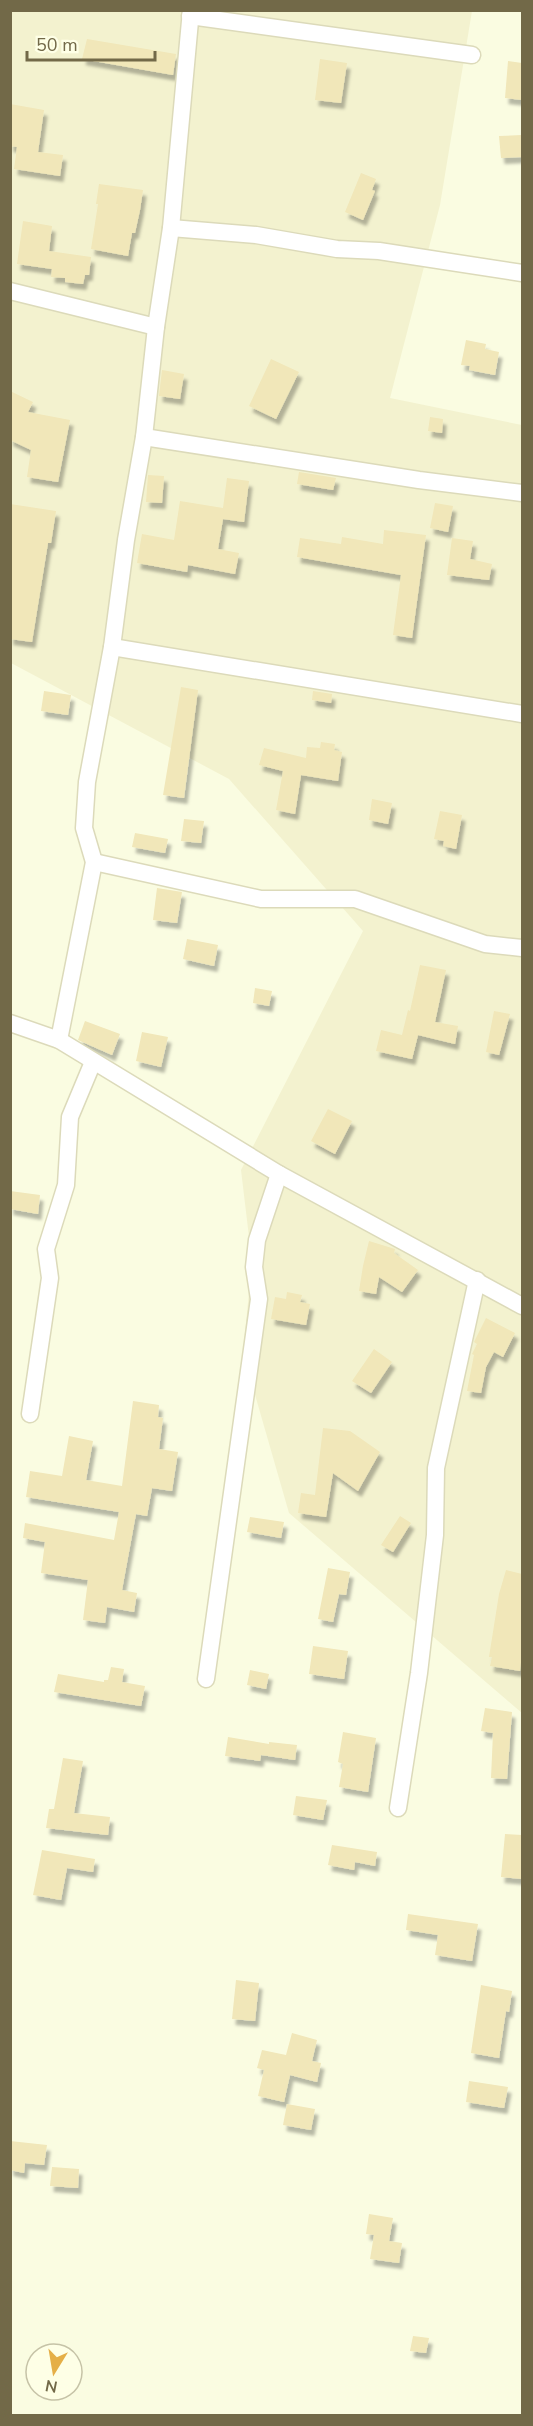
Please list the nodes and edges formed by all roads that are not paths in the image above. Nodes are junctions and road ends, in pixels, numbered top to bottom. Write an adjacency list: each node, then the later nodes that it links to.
1 (190, 13): 2 (street); 3 (street)
2 (472, 55)
3 (171, 228): 4 (street); 6 (street)
4 (522, 273)
5 (10, 291): 6 (street)
6 (156, 327): 7 (street)
7 (144, 436): 8 (street); 9 (street)
8 (522, 494)
9 (112, 647): 10 (street); 11 (street)
10 (522, 714)
11 (94, 862): 12 (street); 14 (street)
12 (522, 948)
13 (10, 1023): 14 (street)
14 (59, 1040): 15 (street)
15 (93, 1062): 16 (street); 19 (street)
16 (279, 1174): 17 (street); 20 (street)
17 (477, 1280): 18 (street); 21 (street)
18 (522, 1306)
19 (30, 1414)
20 (206, 1679)
21 (398, 1808)

